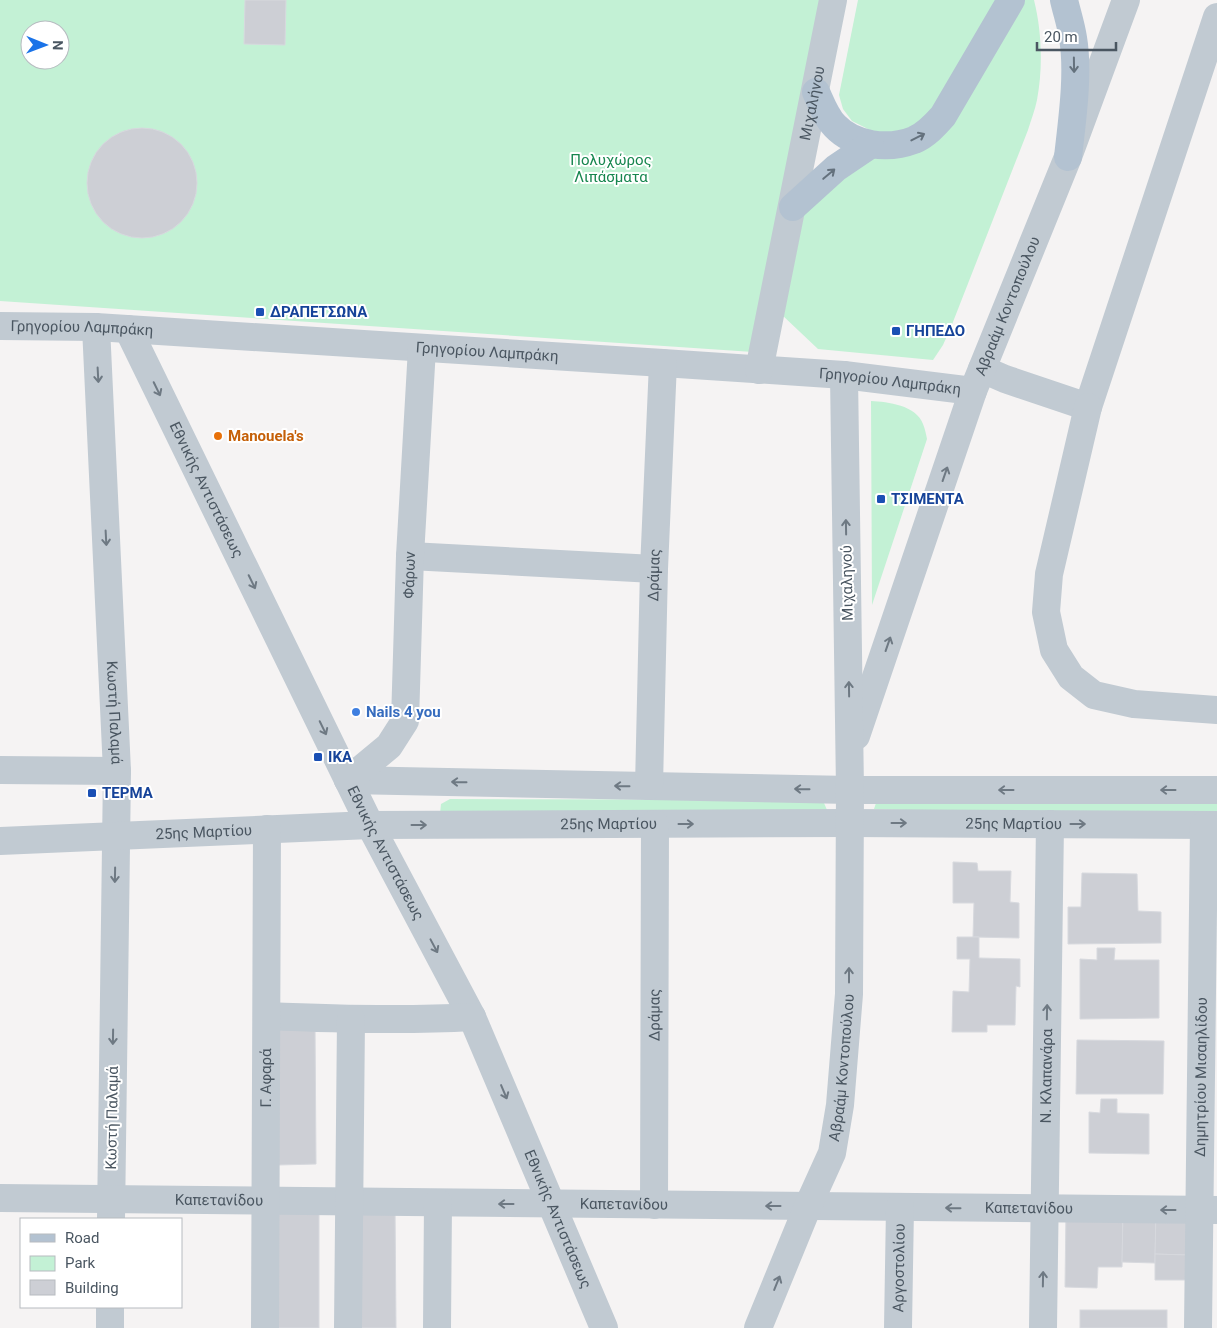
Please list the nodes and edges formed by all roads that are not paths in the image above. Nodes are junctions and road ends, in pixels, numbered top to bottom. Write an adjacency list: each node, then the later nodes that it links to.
1 (833, 0): 6 (street, Μιχαλήνου)
2 (1011, 0): 7 (main road, one-way to 2)
3 (1064, 0): 8 (main road, one-way to 8)
4 (1126, 0): 8 (street, Αβραάμ Κοντοπούλου)
5 (1217, 17): 18 (street)
6 (816, 92): 7 (main road); 9 (street, Μιχαλήνου)
7 (870, 145): 9 (main road, one-way to 7)
8 (1068, 157): 17 (street, Αβραάμ Κοντοπούλου)
9 (793, 207): 15 (street)
10 (0, 326): 11 (street, Γρηγορίου Λαμπράκη)
11 (96, 327): 12 (street, Γρηγορίου Λαμπράκη); 24 (street, Κωστή Παλαμά, one-way to 24)
12 (128, 329): 13 (street, Γρηγορίου Λαμπράκη); 25 (street, Εθνικής Αντιστάσεως, one-way to 25)
13 (422, 348): 14 (street, Γρηγορίου Λαμπράκη); 19 (street, Φάρων)
14 (663, 363): 15 (street, Γρηγορίου Λαμπράκη); 20 (street, Δράμας)
15 (759, 370): 16 (street, Γρηγορίου Λαμπράκη)
16 (844, 376): 17 (street, Γρηγορίου Λαμπράκη); 22 (street, Μιχαληνού, one-way to 16)
17 (977, 380): 18 (street, Γρηγορίου Λαμπράκη); 22 (street, Αβραάμ Κοντοπούλου, one-way to 17)
18 (1088, 407): 21 (street)
19 (410, 556): 20 (street); 25 (street, Φάρων)
20 (654, 569): 26 (street, Δράμας)
21 (1217, 710)
22 (850, 757): 27 (street, Μιχαληνού)
23 (0, 770): 24 (street)
24 (117, 772): 35 (street, Κωστή Παλαμά)
25 (348, 780): 26 (street, one-way to 25); 33 (street, Εθνικής Αντιστάσεως)
26 (649, 786): 27 (street, one-way to 26)
27 (850, 790): 28 (street, one-way to 27); 29 (street, Αβραάμ Κοντοπούλου)
28 (1217, 790)
29 (850, 823): 30 (street, 25ης Μαρτίου, one-way to 29); 31 (street, 25ης Μαρτίου, one-way to 31); 46 (street, Αβραάμ Κοντοπούλου, one-way to 29)
30 (654, 824): 33 (street, 25ης Μαρτίου, one-way to 30); 45 (street, Δράμας)
31 (1050, 824): 32 (street, 25ης Μαρτίου, one-way to 32); 49 (street, Ν. Κλαπανάρα, one-way to 31)
32 (1210, 825): 50 (street, Δημητρίου Μισαηλίδου)
33 (370, 826): 34 (street, 25ης Μαρτίου); 38 (street, Εθνικής Αντιστάσεως, one-way to 38)
34 (268, 829): 35 (street, 25ης Μαρτίου); 37 (street, Γ. Αφαρά)
35 (116, 836): 36 (street, 25ης Μαρτίου); 48 (street, Κωστή Παλαμά, one-way to 48)
36 (0, 841)
37 (267, 1016): 39 (street); 41 (street, Γ. Αφαρά)
38 (472, 1017): 39 (street); 44 (street, Εθνικής Αντιστάσεως, one-way to 44)
39 (351, 1019): 42 (street)
40 (0, 1198): 48 (street, Καπετανίδου)
41 (266, 1201): 42 (street, Καπετανίδου); 48 (street, Καπετανίδου); 54 (street, Γ. Αφαρά)
42 (350, 1202): 43 (street, Καπετανίδου); 55 (street)
43 (438, 1203): 44 (street, Καπετανίδου, one-way to 43); 56 (street)
44 (550, 1204): 45 (street, Καπετανίδου); 52 (street, Εθνικής Αντιστάσεως)
45 (654, 1205): 46 (street, Καπετανίδου, one-way to 45)
46 (808, 1206): 47 (street, Καπετανίδου); 57 (street, Αβραάμ Κοντοπούλου, one-way to 46)
47 (900, 1207): 49 (street, Καπετανίδου, one-way to 47); 58 (street, Αργοστολίου)
48 (111, 1209)
49 (1044, 1209): 50 (street, Καπετανίδου, one-way to 49); 59 (street, Ν. Κλαπανάρα, one-way to 49)
50 (1208, 1210): 60 (street, Δημητρίου Μισαηλίδου)
51 (110, 1308): 53 (street)
52 (601, 1325)
53 (110, 1328)
54 (265, 1328)
55 (348, 1328)
56 (437, 1328)
57 (758, 1328)
58 (898, 1328)
59 (1042, 1328)
60 (1198, 1328)

